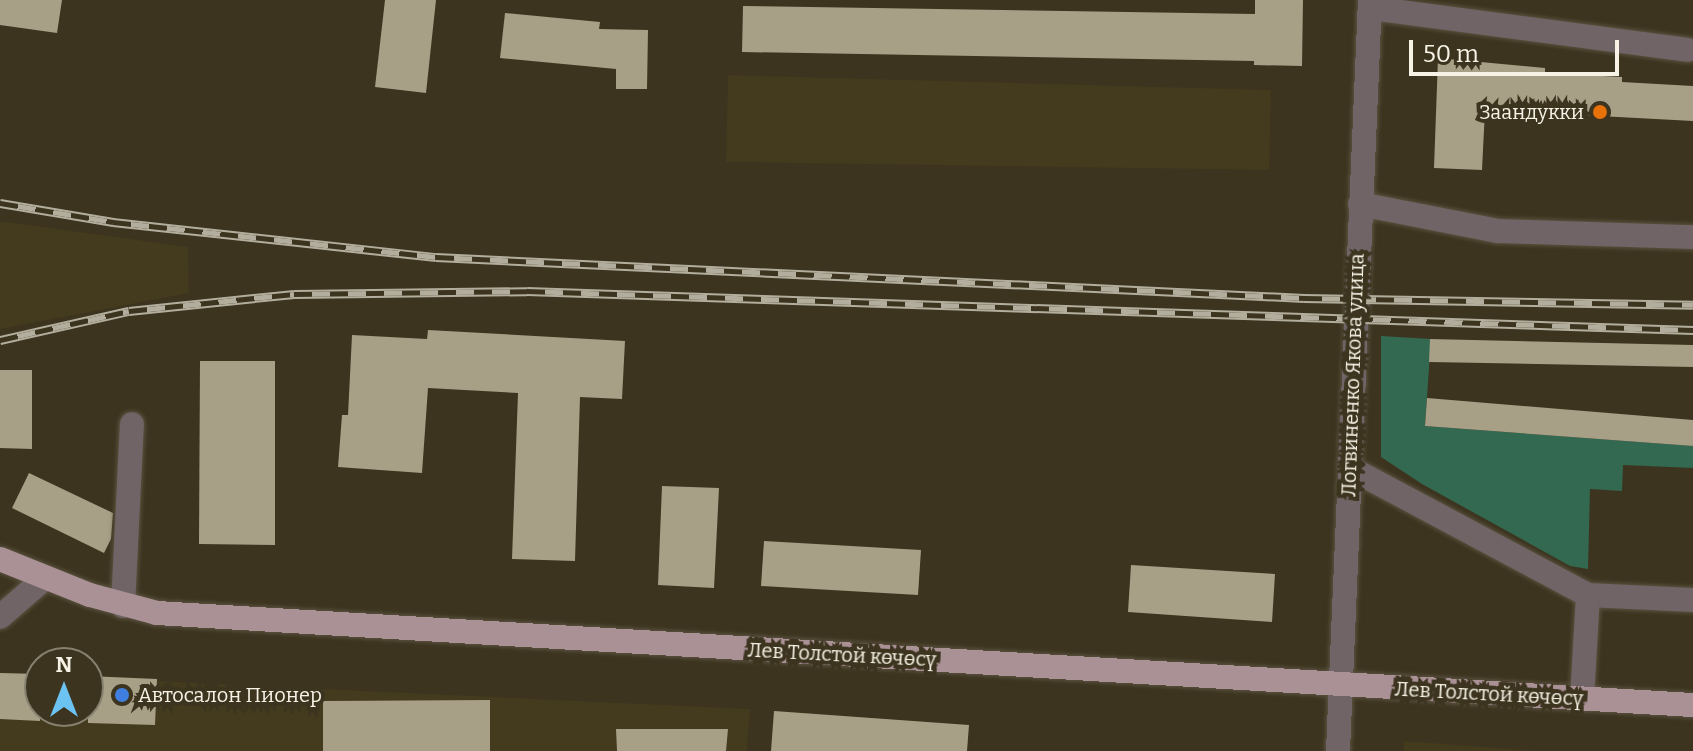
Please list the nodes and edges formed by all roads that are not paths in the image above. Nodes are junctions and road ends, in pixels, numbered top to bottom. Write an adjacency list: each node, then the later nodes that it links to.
1 (1370, 4): 2 (street); 3 (street, Логвиненко Якова улица)
2 (1687, 50)
3 (1360, 204): 4 (street); 6 (street, Логвиненко Якова улица)
4 (1693, 237)
5 (132, 424): 11 (street)
6 (1350, 468): 9 (street); 13 (street, Логвиненко Якова улица)
7 (0, 559): 8 (main road, Лев Толстой көчөсү)
8 (45, 578): 11 (main road, Лев Толстой көчөсү); 12 (street)
9 (1588, 595): 10 (street); 14 (street)
10 (1693, 600)
11 (123, 606): 13 (main road, Лев Толстой көчөсү)
12 (0, 617)
13 (1340, 686): 14 (main road, Лев Толстой көчөсү); 16 (street, Логвиненко Якова улица)
14 (1582, 699): 15 (main road, Лев Толстой көчөсү)
15 (1693, 705)
16 (1338, 751)

